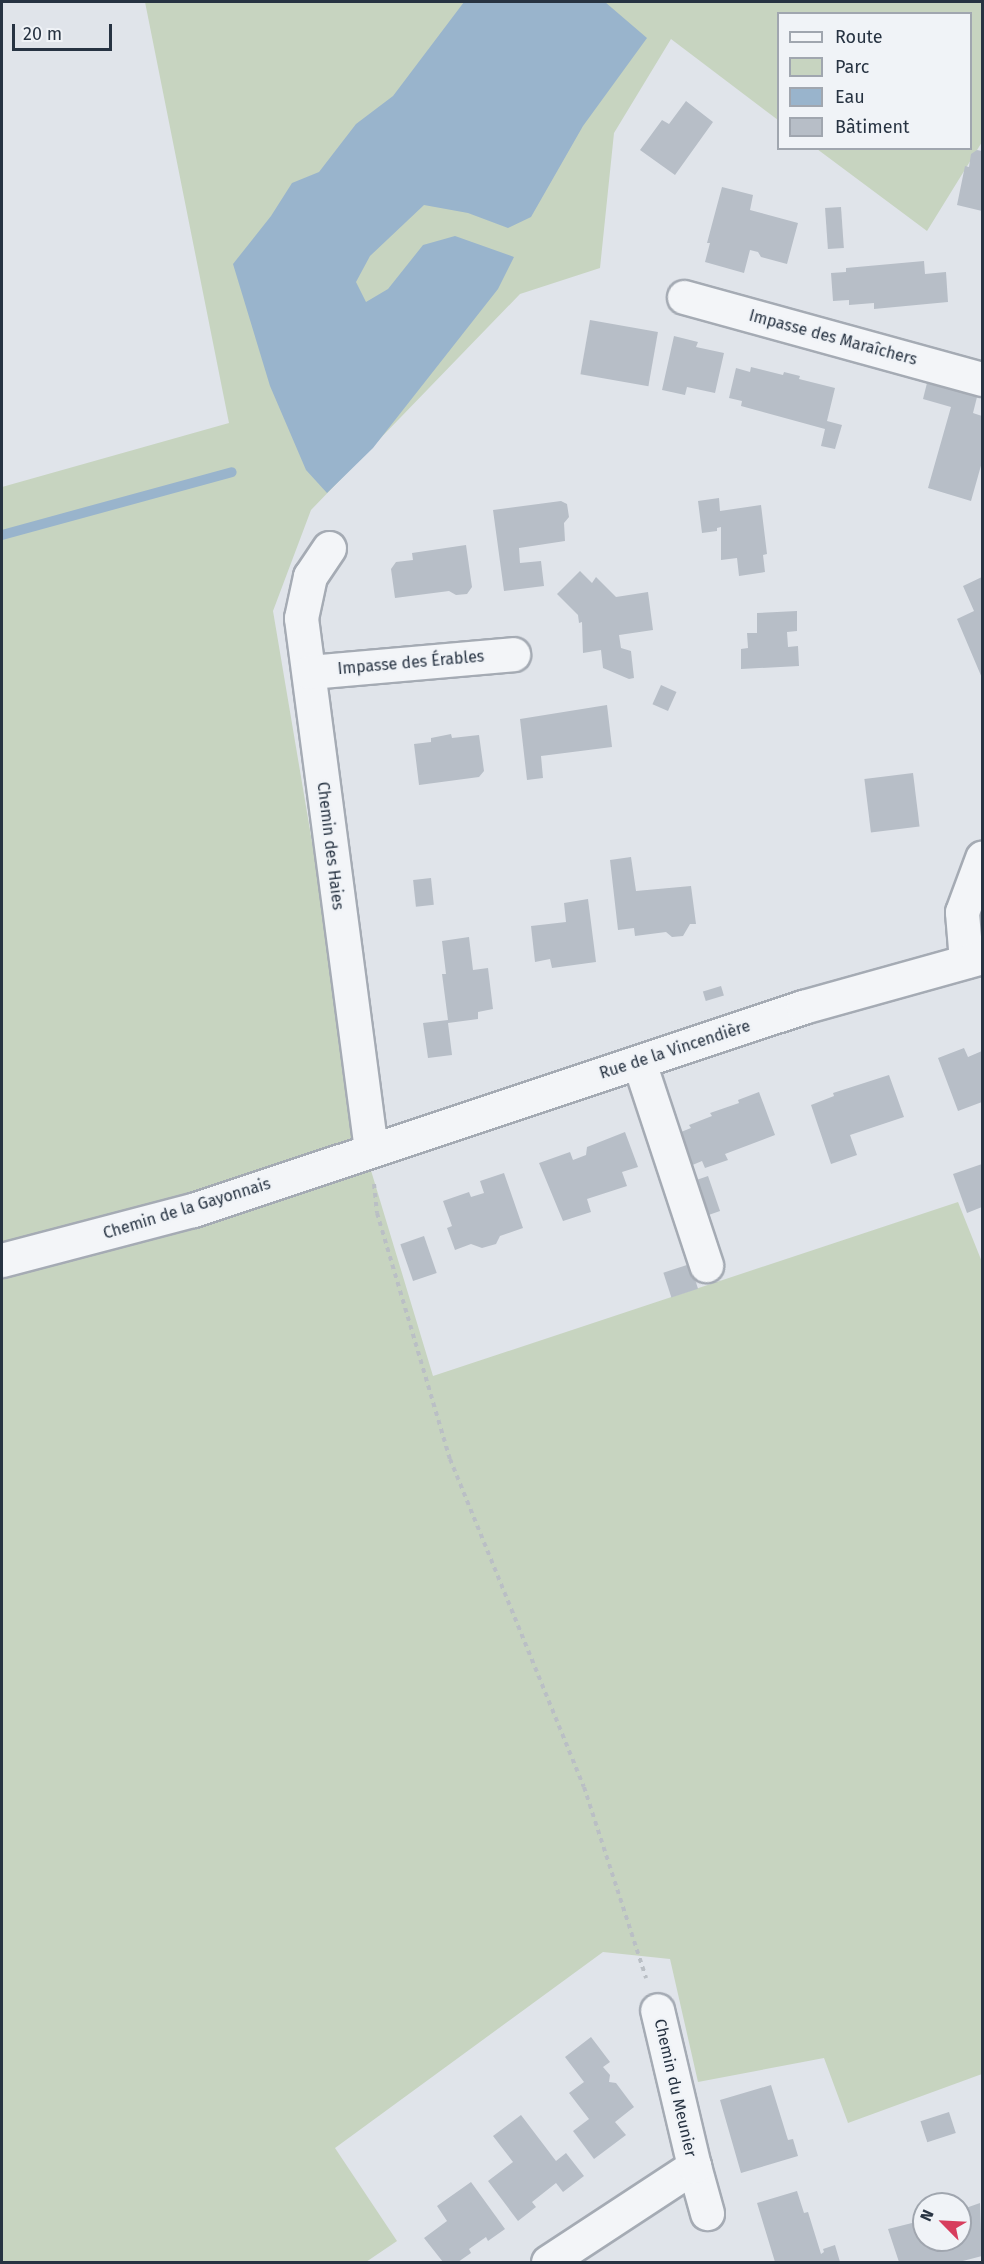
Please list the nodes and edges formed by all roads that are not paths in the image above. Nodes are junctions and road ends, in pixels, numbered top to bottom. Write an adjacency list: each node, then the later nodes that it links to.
1 (684, 297): 2 (street, Impasse des Maraîchers)
2 (982, 379)
3 (329, 548): 5 (street, Chemin des Haies)
4 (513, 654): 5 (street, Impasse des Érables)
5 (309, 672): 9 (street, Chemin des Haies)
6 (982, 858): 7 (street)
7 (974, 959): 8 (street, Rue de la Vincendière)
8 (639, 1062): 9 (street, Rue de la Vincendière); 11 (street)
9 (371, 1150): 10 (street, Chemin de la Gayonnais)
10 (2, 1260)
11 (706, 1265)
12 (657, 2010): 13 (street, Chemin du Meunier)
13 (694, 2166): 14 (street, Chemin du Meunier); 15 (street, Chemin du Meunier)
14 (707, 2213)
15 (548, 2262)

